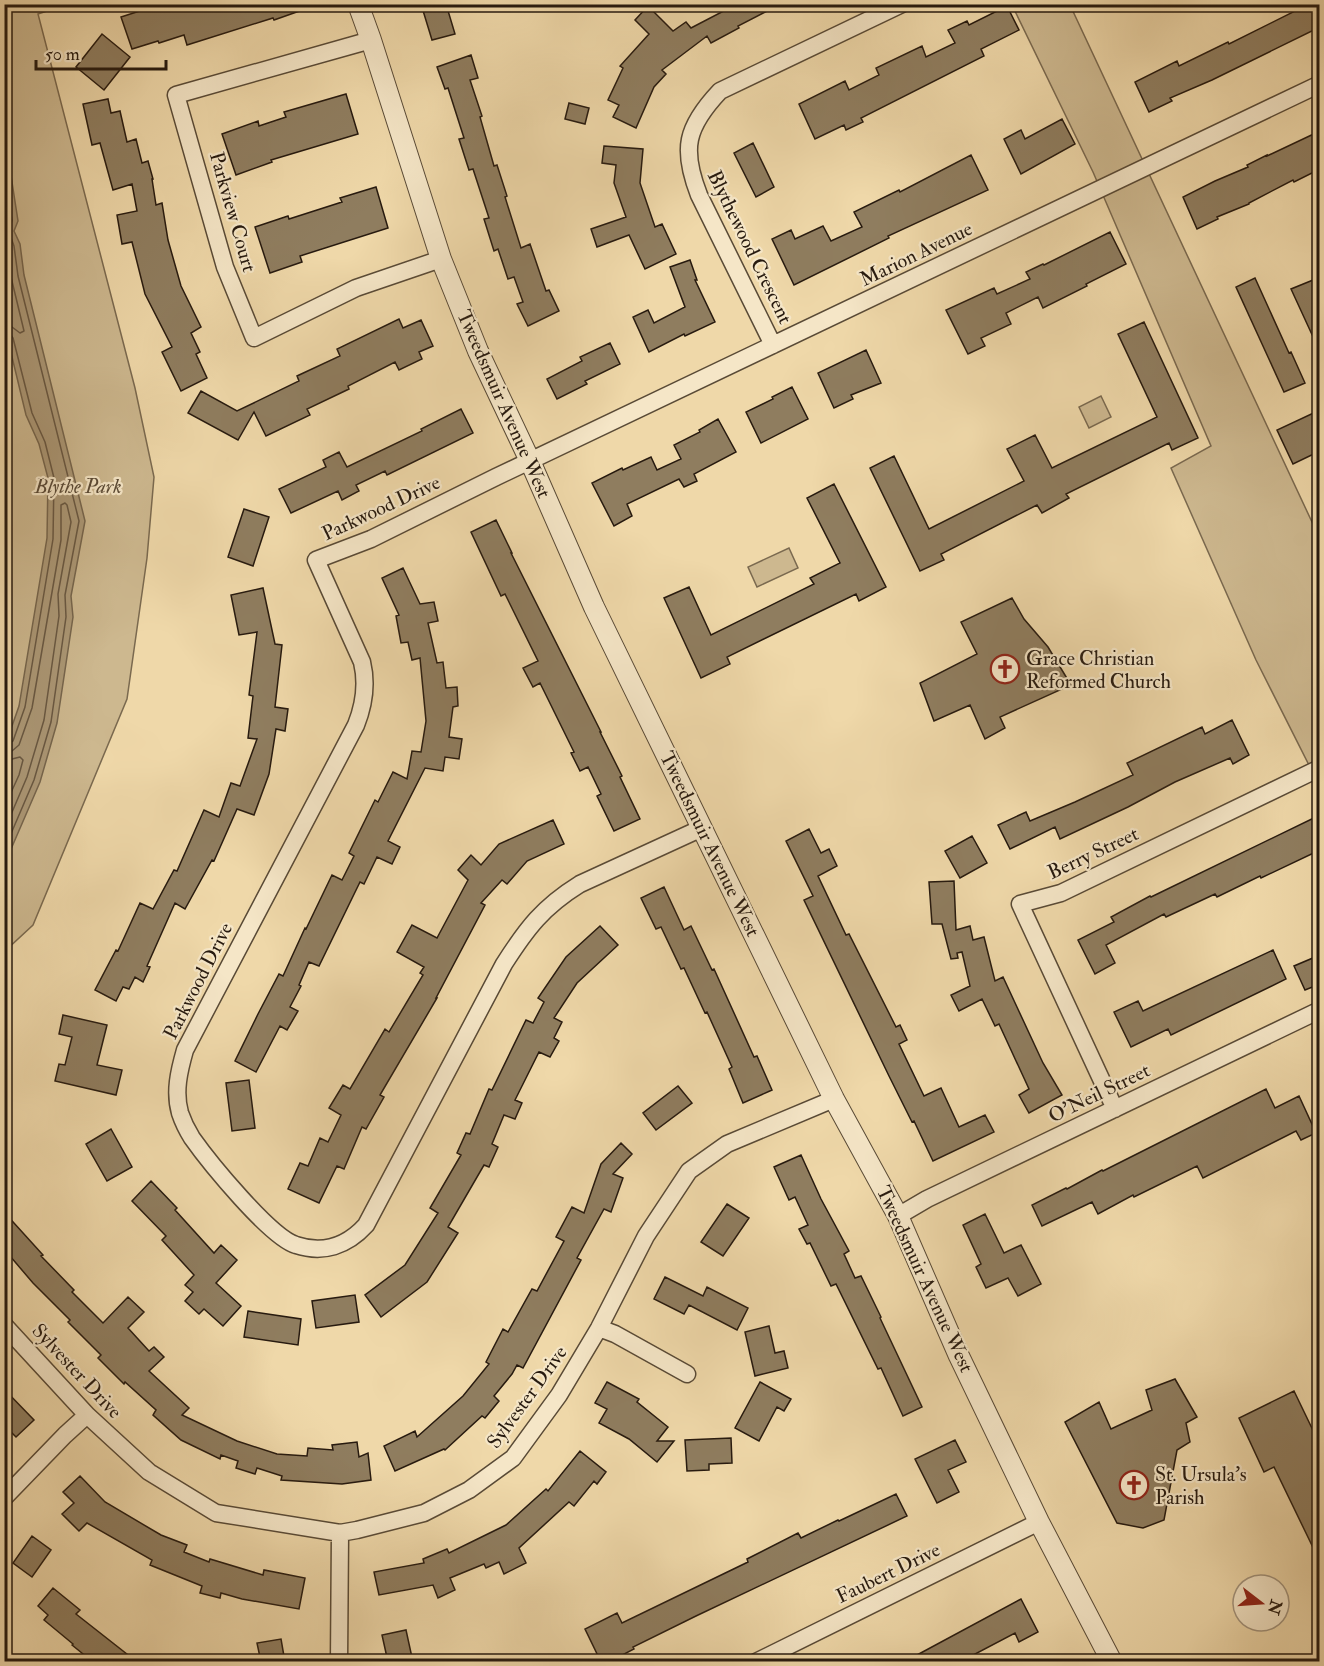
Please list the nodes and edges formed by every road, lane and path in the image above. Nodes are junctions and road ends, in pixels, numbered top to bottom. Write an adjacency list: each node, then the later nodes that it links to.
1 (358, 4): 4 (street, Tweedsmuir Avenue West)
2 (902, 4): 3 (street, Blythewood Crescent)
3 (884, 8): 7 (street, Blythewood Crescent)
4 (371, 40): 6 (street, Tweedsmuir Avenue West); 6 (street, Parkview Court)
5 (1320, 84): 7 (street, Marion Avenue)
6 (441, 259): 8 (street, Tweedsmuir Avenue West)
7 (773, 345): 8 (street, Marion Avenue)
8 (530, 461): 10 (street, Tweedsmuir Avenue West); 10 (street, Parkwood Drive)
9 (1320, 768): 13 (street, Berry Street)
10 (702, 828): 12 (street, Tweedsmuir Avenue West)
11 (1320, 1010): 13 (street, O'Neil Street)
12 (834, 1099): 14 (street, Tweedsmuir Avenue West); 16 (street, Sylvester Drive)
13 (1115, 1109): 14 (street, O'Neil Street)
14 (898, 1216): 20 (street, Tweedsmuir Avenue West)
15 (4, 1324): 18 (street, Sylvester Drive)
16 (599, 1328): 17 (street); 21 (street, Sylvester Drive)
17 (687, 1374)
18 (87, 1415): 19 (street); 21 (street, Sylvester Drive)
19 (4, 1498)
20 (1040, 1522): 23 (street, Faubert Drive); 24 (street, Tweedsmuir Avenue West)
21 (340, 1533): 22 (street)
22 (339, 1662)
23 (756, 1662)
24 (1112, 1662)

